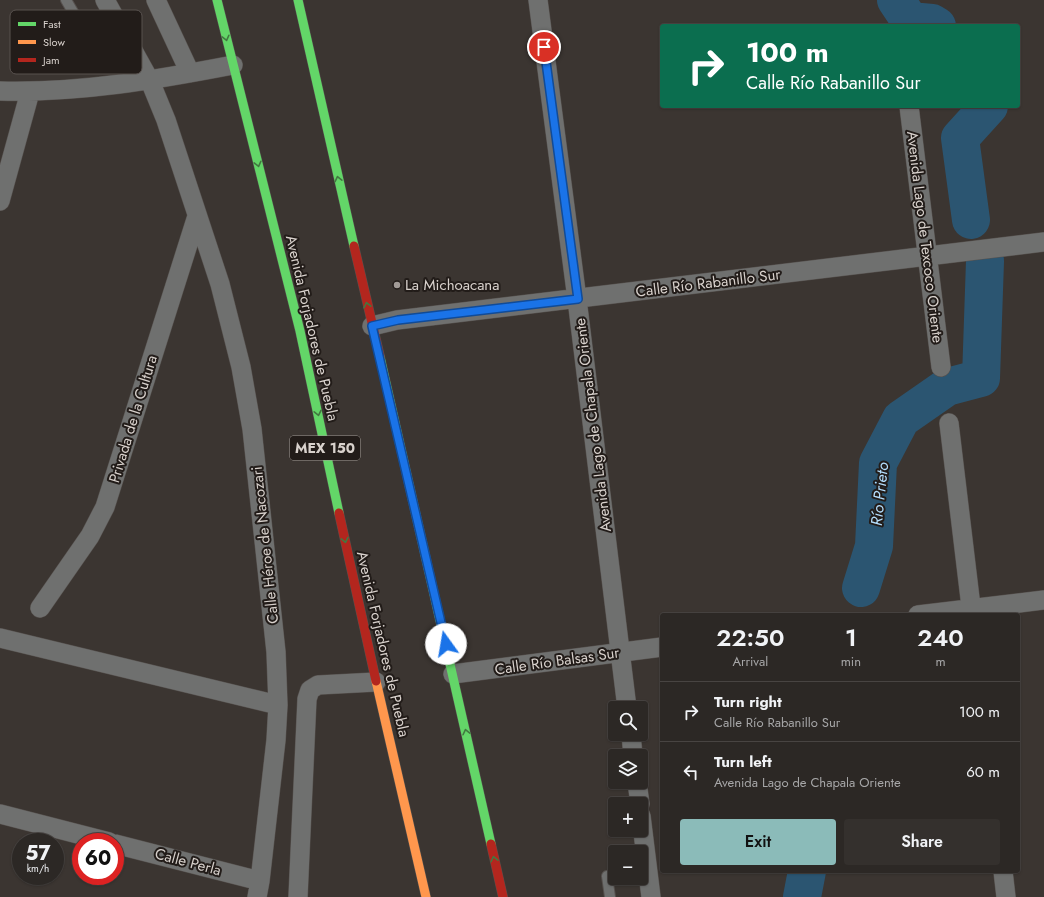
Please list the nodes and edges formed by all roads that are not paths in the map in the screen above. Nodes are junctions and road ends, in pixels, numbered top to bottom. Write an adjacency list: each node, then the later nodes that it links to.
1 (66, 0): 7 (lane)
2 (105, 0): 8 (street, Calle Héroe de Nacozari)
3 (156, 0): 11 (street)
4 (217, 0): 9 (main road, Avenida Forjadores de Puebla / MEX 150, one-way to 9)
5 (298, 0): 21 (main road, one-way to 5)
6 (538, 0): 20 (street, Avenida Lago de Chapala Oriente)
7 (72, 10)
8 (110, 10)
9 (233, 65): 11 (street); 32 (main road, Avenida Forjadores de Puebla / MEX 150, one-way to 32)
10 (142, 67): 12 (street, Calle Héroe de Nacozari)
11 (190, 73): 12 (street)
12 (150, 81): 14 (street); 17 (street, Calle Héroe de Nacozari)
13 (0, 91): 14 (street)
14 (30, 92): 16 (street)
15 (909, 108): 19 (street, Avenida Lago de Texcoco Oriente)
16 (0, 201)
17 (197, 216): 25 (street, Privada de la Cultura); 34 (street, Calle Héroe de Nacozari)
18 (1044, 242): 19 (street, Calle Río Rabanillo Sur)
19 (927, 256): 20 (street, Calle Río Rabanillo Sur); 22 (street, Avenida Lago de Texcoco Oriente)
20 (578, 299): 21 (street, Calle Río Rabanillo Sur); 30 (street, Avenida Lago de Chapala Oriente)
21 (372, 326): 31 (main road)
22 (941, 368)
23 (949, 423): 26 (street)
24 (1044, 600): 26 (street)
25 (40, 608)
26 (972, 612): 27 (street)
27 (954, 613)
28 (0, 638): 34 (street)
29 (660, 647): 30 (street, Calle Río Balsas Sur)
30 (620, 652): 31 (street, Calle Río Balsas Sur); 33 (street, Avenida Lago de Chapala Oriente)
31 (453, 674): 44 (main road, one-way to 31)
32 (376, 682): 42 (street); 43 (main road, Avenida Forjadores de Puebla / MEX 150)
33 (626, 701)
34 (278, 705): 41 (street, Calle Héroe de Nacozari)
35 (0, 814): 36 (street)
36 (74, 833)
37 (644, 837): 46 (street)
38 (124, 847): 41 (street, Calle Perla)
39 (1003, 873): 47 (street)
40 (607, 876): 45 (lane)
41 (258, 889)
42 (298, 897)
43 (426, 897)
44 (503, 897)
45 (610, 897)
46 (651, 897)
47 (1006, 897)

